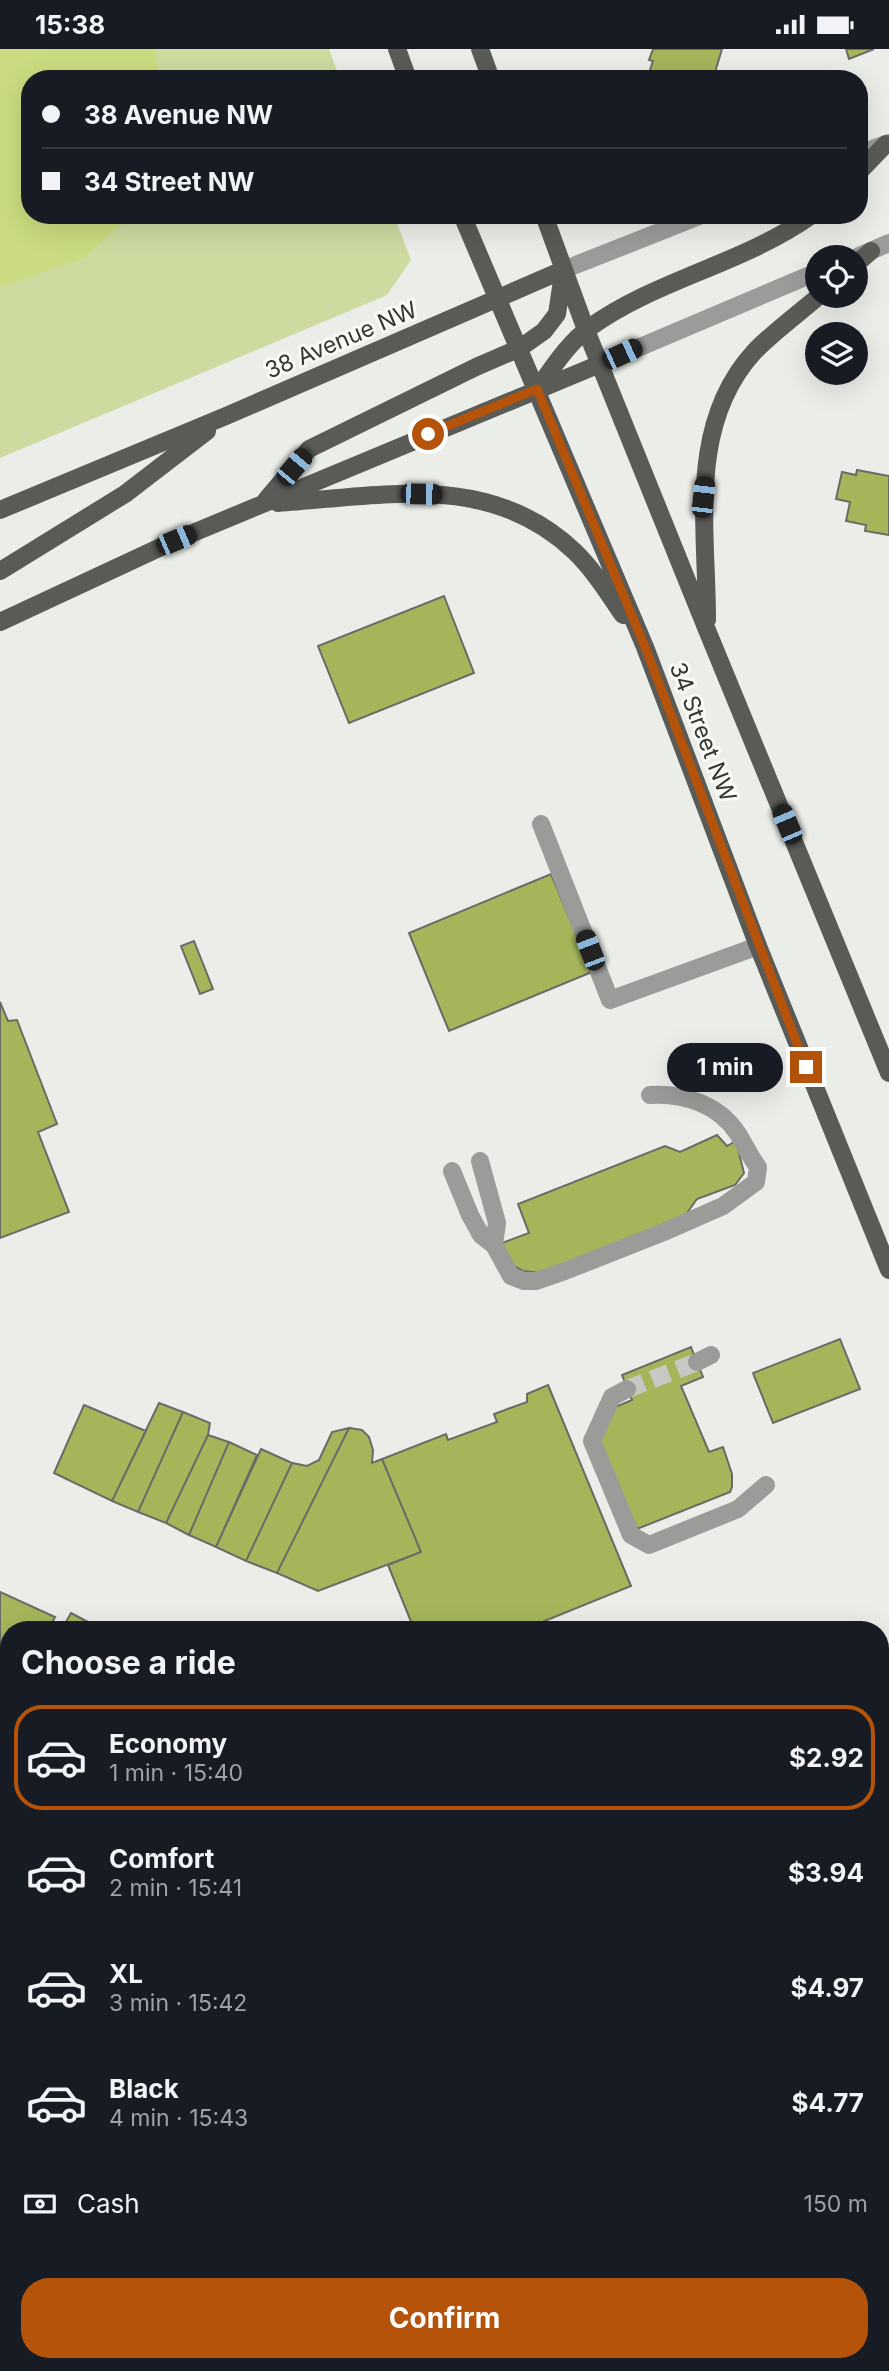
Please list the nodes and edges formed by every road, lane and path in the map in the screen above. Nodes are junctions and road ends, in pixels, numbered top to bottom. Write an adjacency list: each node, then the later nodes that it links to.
1 (397, 49): 3 (main road)
2 (480, 49): 4 (main road)
3 (405, 70)
4 (488, 70)
5 (888, 143): 6 (street); 7 (main road)
6 (868, 151)
7 (868, 163)
8 (466, 224): 16 (main road, 34 Street NW)
9 (547, 224): 14 (main road, 34 Street NW)
10 (679, 224): 14 (street, 38 Avenue NW)
11 (800, 224): 18 (main road)
12 (889, 243): 13 (street)
13 (868, 252)
14 (563, 270): 16 (main road, 38 Avenue NW); 18 (main road, 34 Street NW); 19 (main road)
15 (805, 277): 20 (street)
16 (498, 298): 19 (main road, 34 Street NW); 22 (main road, 38 Avenue NW)
17 (805, 308): 27 (main road)
18 (586, 330): 20 (main road, 34 Street NW); 21 (main road)
19 (520, 348): 21 (main road, 34 Street NW); 23 (main road)
20 (600, 364): 21 (main road); 27 (main road, 34 Street NW)
21 (537, 389): 23 (main road); 28 (main road, 34 Street NW)
22 (226, 417): 24 (main road, 38 Avenue NW); 25 (main road)
23 (264, 503): 26 (main road); 28 (main road)
24 (0, 510)
25 (0, 571)
26 (0, 622)
27 (707, 630): 31 (main road, 34 Street NW)
28 (645, 647): 30 (main road, 34 Street NW)
29 (541, 824): 30 (street)
30 (758, 947): 36 (main road, 34 Street NW)
31 (889, 1073)
32 (650, 1095): 35 (street)
33 (480, 1161): 35 (street)
34 (452, 1171): 35 (street)
35 (494, 1245)
36 (889, 1270)
37 (627, 1389): 38 (street)
38 (765, 1486)

